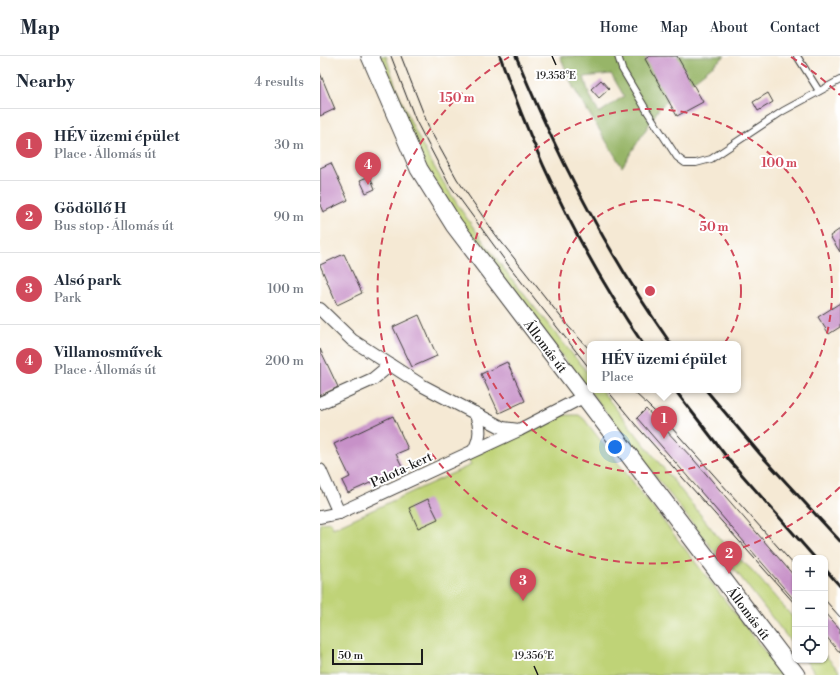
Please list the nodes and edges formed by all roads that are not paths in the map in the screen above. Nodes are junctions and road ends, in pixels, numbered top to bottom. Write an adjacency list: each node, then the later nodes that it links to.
1 (370, 56): 8 (main road, Állomás út)
2 (618, 56): 5 (lane)
3 (797, 56): 5 (lane)
4 (840, 80): 5 (lane)
5 (819, 91)
6 (320, 309): 7 (street)
7 (390, 365): 9 (street); 10 (street)
8 (585, 396): 11 (street, Palota-kert); 16 (main road, Állomás út)
9 (320, 403)
10 (475, 413): 11 (street); 12 (street)
11 (518, 430): 12 (street, Palota-kert)
12 (474, 450): 14 (street, Palota-kert)
13 (320, 470): 14 (street)
14 (339, 513): 15 (street, Palota-kert)
15 (320, 517)
16 (796, 675)

